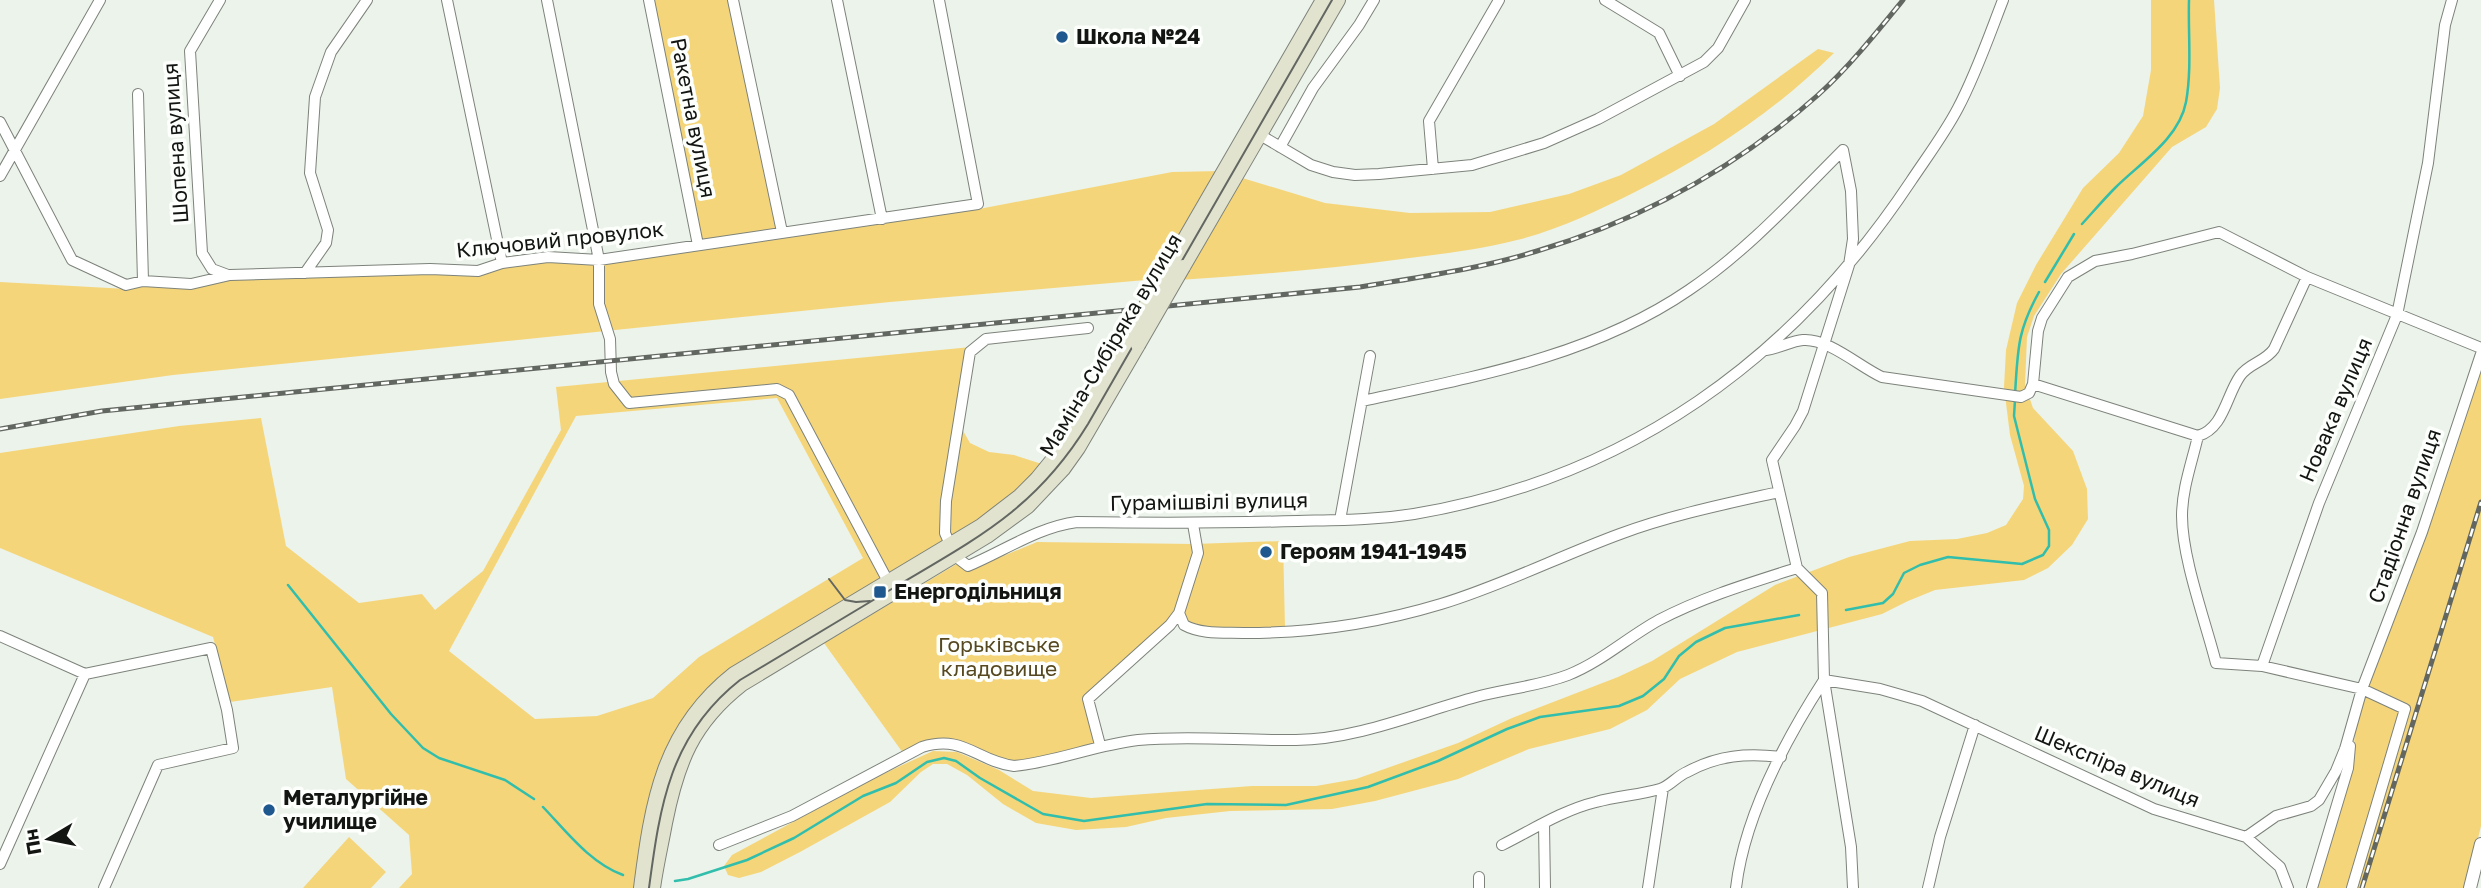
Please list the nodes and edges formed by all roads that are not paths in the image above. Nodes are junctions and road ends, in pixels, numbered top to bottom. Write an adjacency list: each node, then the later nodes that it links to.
1 (100, 0): 23 (street)
2 (220, 0): 33 (street, Шопена вулиця)
3 (367, 0): 32 (street)
4 (447, 0): 30 (street)
5 (547, 0): 29 (street)
6 (649, 0): 28 (street, Ракетна вулиця)
7 (733, 0): 27 (street)
8 (837, 0): 26 (street)
9 (939, 0): 26 (street, Ключовий провулок)
10 (1323, 0): 21 (main road, Маміна-Сибіряка вулиця)
11 (1338, 0): 21 (main road, Маміна-Сибіряка вулиця)
12 (1374, 0): 22 (street)
13 (1499, 0): 24 (street)
14 (1605, 0): 18 (street)
15 (1745, 0): 18 (street)
16 (2003, 0): 31 (street, Гурамішвілі вулиця)
17 (2452, 0): 36 (street, Новака вулиця)
18 (1680, 76): 24 (street)
19 (138, 94): 35 (street)
20 (0, 122): 23 (street)
21 (1254, 132): 22 (street); 49 (main road, Маміна-Сибіряка вулиця, bridge)
22 (1280, 147): 24 (street)
23 (15, 150): 25 (street); 35 (street, Ключовий провулок)
24 (1433, 169)
25 (0, 176)
26 (882, 219): 27 (street, Ключовий провулок)
27 (782, 232): 28 (street, Ключовий провулок)
28 (698, 244): 29 (street, Ключовий провулок)
29 (598, 260): 30 (street, Ключовий провулок); 51 (street)
30 (502, 263): 32 (street, Ключовий провулок)
31 (1849, 265): 38 (street, Гурамішвілі вулиця); 40 (street, Гурамішвілі вулиця); 44 (street)
32 (305, 273): 33 (street, Ключовий провулок)
33 (230, 275): 35 (street, Ключовий провулок)
34 (2307, 277): 36 (street); 43 (street); 45 (street)
35 (143, 281)
36 (2397, 315): 39 (street); 54 (street, Новака вулиця)
37 (1088, 328): 49 (street)
38 (1825, 344): 40 (street, Гурамішвілі вулиця); 43 (street); 46 (street, Гурамішвілі вулиця)
39 (2481, 348)
40 (1766, 349): 47 (street, Гурамішвілі вулиця)
41 (2481, 354): 57 (street, Стадіонна вулиця)
42 (1370, 356): 44 (street)
43 (2033, 384): 45 (street)
44 (1362, 401): 47 (street)
45 (2198, 436): 54 (street)
46 (1779, 492): 50 (street, Гурамішвілі вулиця); 52 (street)
47 (1340, 520): 48 (street, Гурамішвілі вулиця)
48 (1194, 524): 49 (street, Гурамішвілі вулиця); 52 (street)
49 (952, 550): 51 (main road, Маміна-Сибіряка вулиця)
50 (1797, 568): 56 (street); 60 (street)
51 (891, 587): 70 (main road, Маміна-Сибіряка вулиця); 71 (main road, Маміна-Сибіряка вулиця)
52 (1179, 613): 60 (street)
53 (0, 636): 55 (street)
54 (2262, 666): 57 (street)
55 (85, 674): 68 (street); 69 (street)
56 (1824, 680): 58 (street, Шекспіра вулиця); 61 (street); 75 (street)
57 (2362, 690): 59 (street, Стадіонна вулиця); 79 (street)
58 (1975, 725): 64 (street, Шекспіра вулиця); 76 (street)
59 (2351, 727): 64 (street); 78 (street)
60 (1100, 745): 66 (street)
61 (1781, 757): 62 (street); 74 (street)
62 (1663, 788): 63 (street); 73 (street)
63 (1544, 824): 67 (street); 72 (street)
64 (2246, 837): 77 (street)
65 (2481, 844): 80 (street)
66 (719, 845)
67 (1502, 845)
68 (0, 864)
69 (104, 888)
70 (641, 888)
71 (653, 888)
72 (1545, 888)
73 (1648, 888)
74 (1736, 888)
75 (1853, 888)
76 (1928, 888)
77 (2288, 888)
78 (2312, 888)
79 (2352, 888)
80 (2470, 888)

